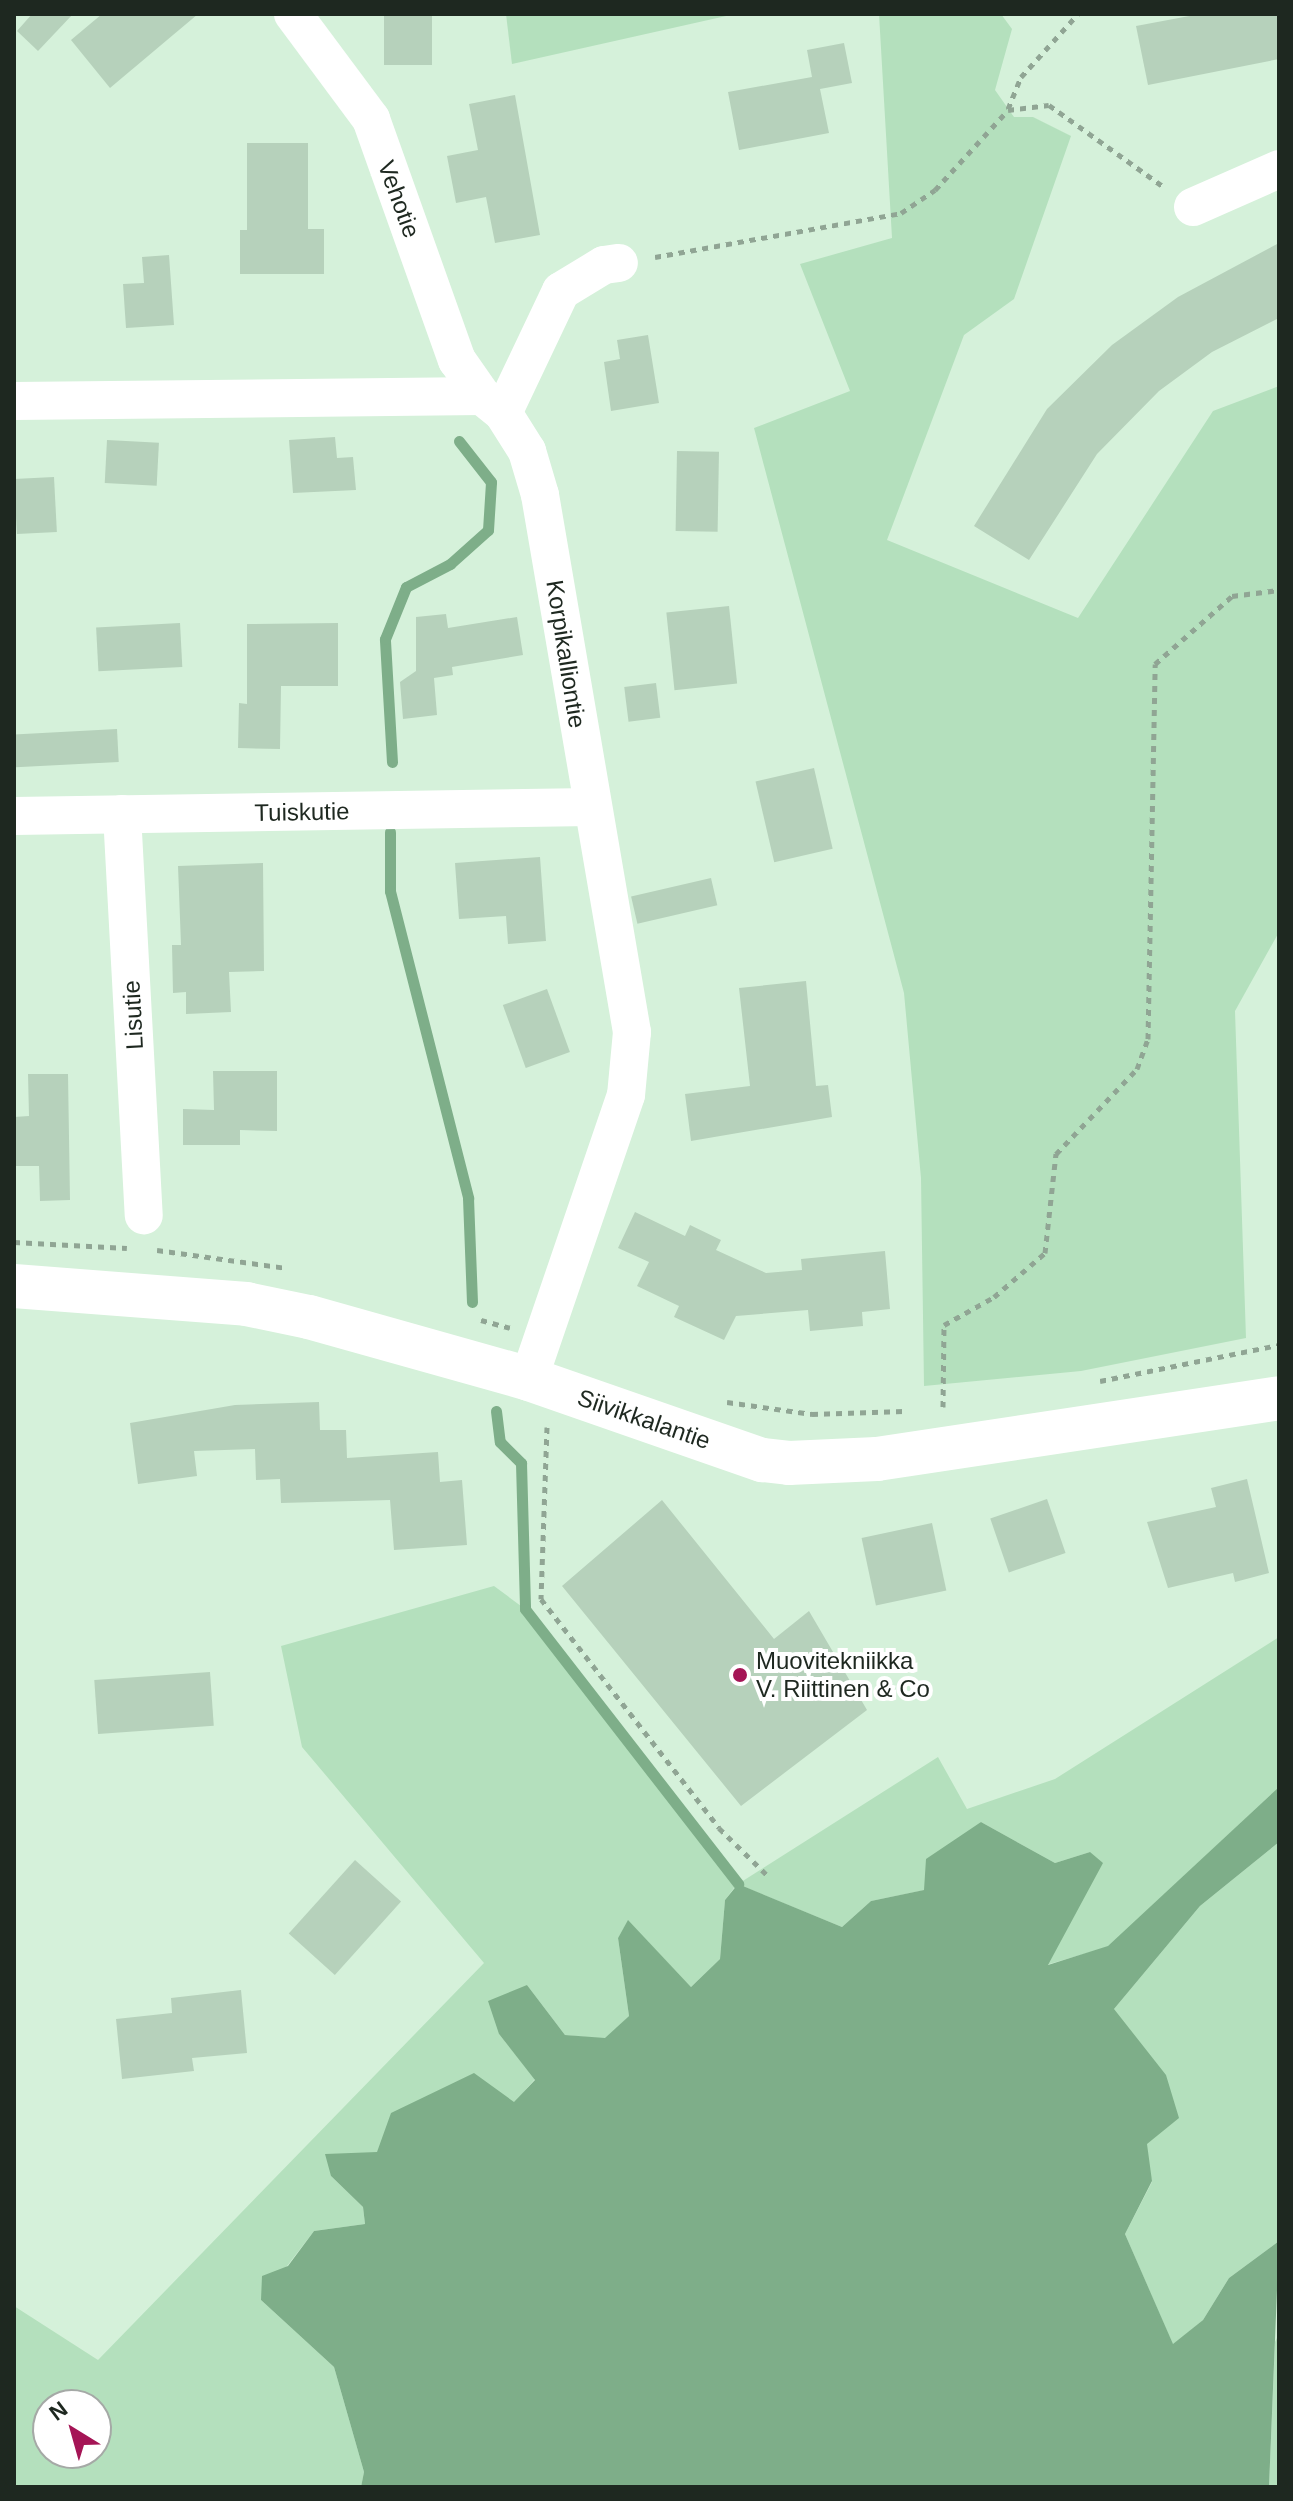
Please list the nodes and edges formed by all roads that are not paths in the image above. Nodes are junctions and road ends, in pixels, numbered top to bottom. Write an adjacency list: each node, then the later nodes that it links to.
1 (293, 14): 6 (street, Vehotie)
2 (1279, 169): 3 (street)
3 (1193, 207)
4 (619, 263): 6 (street)
5 (14, 401): 6 (street)
6 (493, 405): 7 (street, Korpikalliontie)
7 (591, 807): 8 (street, Tuiskutie); 12 (street, Korpikalliontie)
8 (122, 814): 9 (street, Tuiskutie); 10 (street, Lisutie)
9 (14, 816)
10 (145, 1238)
11 (14, 1286): 12 (main road, Siivikkalantie)
12 (539, 1383): 13 (main road, Siivikkalantie)
13 (1279, 1398)

